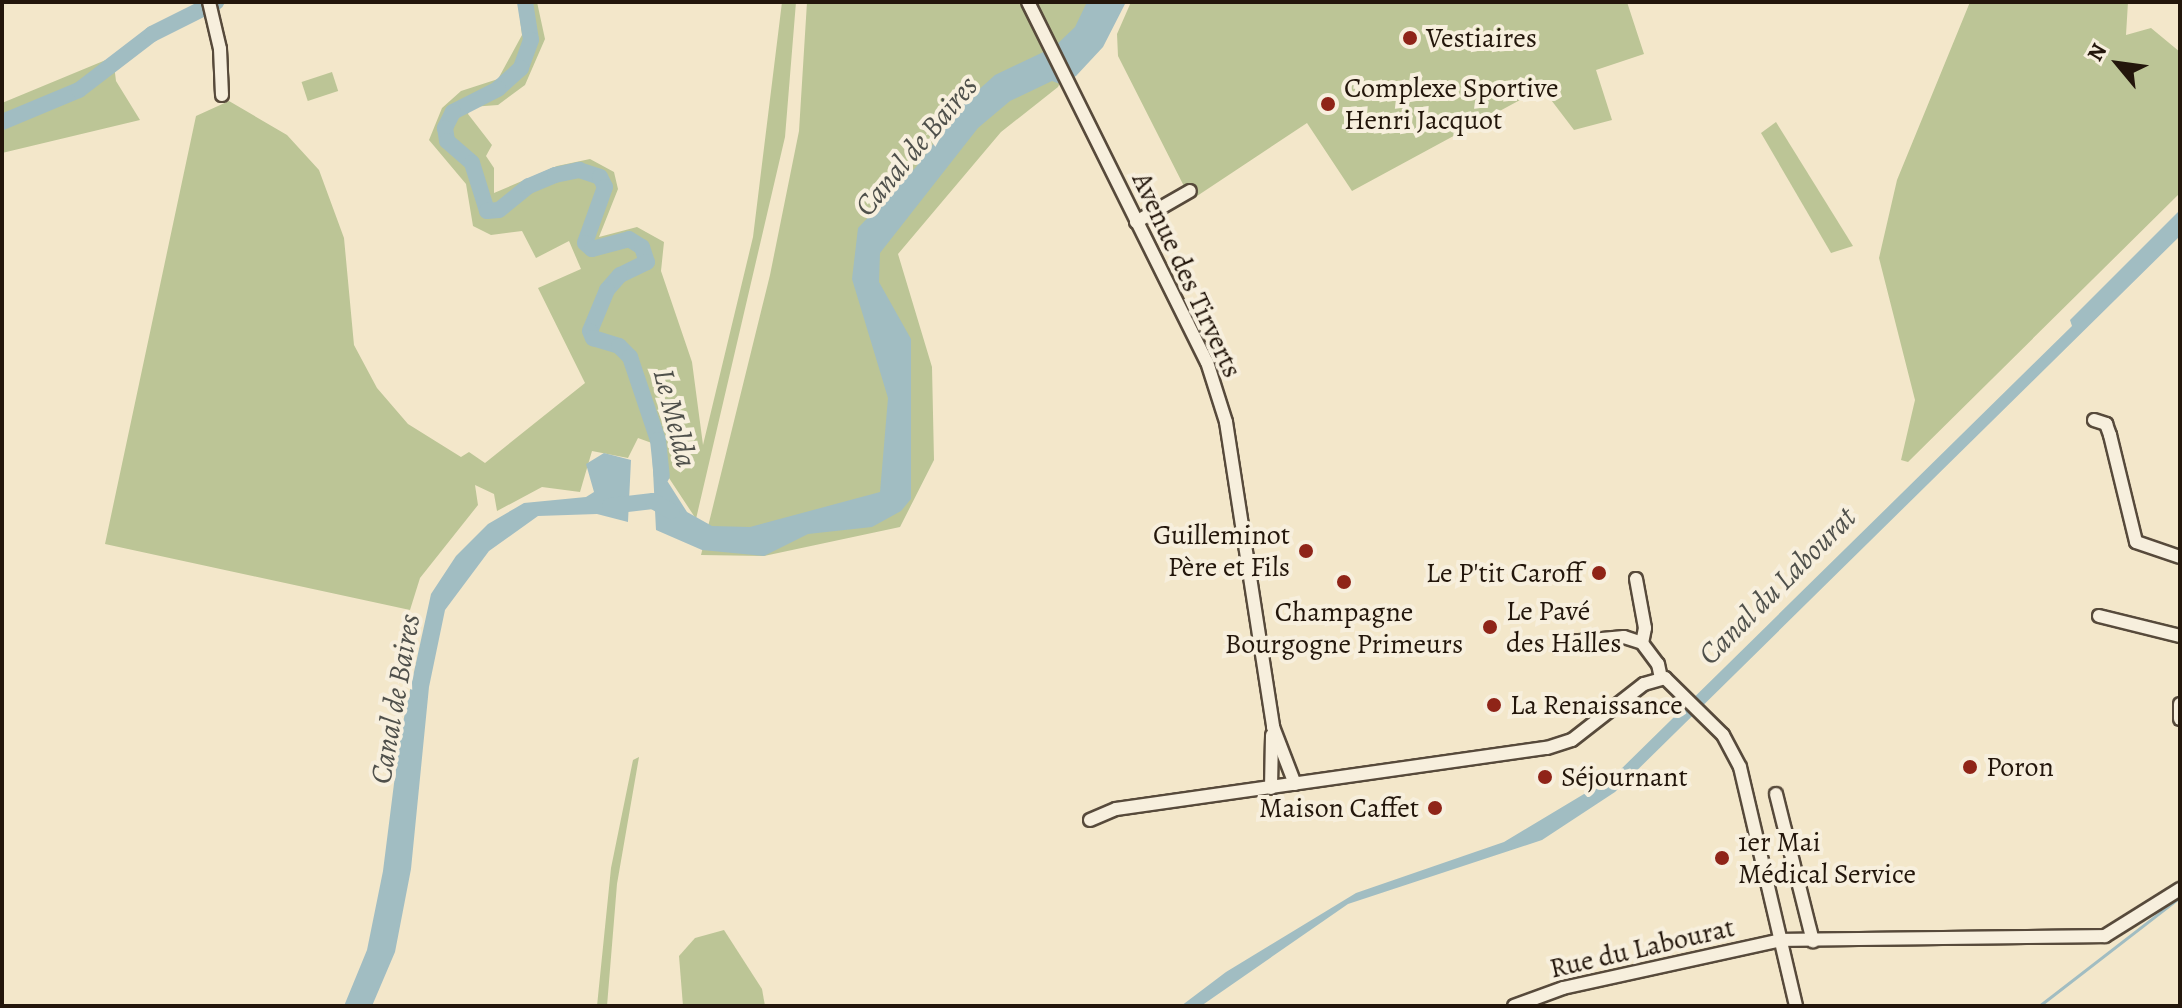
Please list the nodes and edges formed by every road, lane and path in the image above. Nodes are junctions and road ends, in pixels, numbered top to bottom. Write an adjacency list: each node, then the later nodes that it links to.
1 (209, 2): 3 (street)
2 (1028, 2): 5 (street, Avenue des Tirverts)
3 (222, 95)
4 (1190, 191): 5 (street)
5 (1136, 222): 16 (street, Avenue des Tirverts)
6 (2094, 420): 7 (street)
7 (2180, 557)
8 (1636, 579): 12 (street)
9 (2099, 616): 10 (street)
10 (2180, 636)
11 (1569, 642): 12 (street)
12 (1642, 643): 13 (street)
13 (1661, 678): 17 (street); 22 (street)
14 (2180, 704): 15 (street)
15 (2180, 719)
16 (1273, 727): 17 (street, Avenue des Tirverts); 18 (street, Avenue des Tirverts)
17 (1295, 784): 18 (street)
18 (1271, 788): 20 (street)
19 (1776, 794): 23 (street)
20 (1090, 820)
21 (2180, 889): 23 (street, Rue du Labourat)
22 (1781, 940): 23 (street, Rue du Labourat); 24 (street, Rue du Labourat); 25 (street)
23 (1813, 941)
24 (1514, 1006)
25 (1796, 1006)

